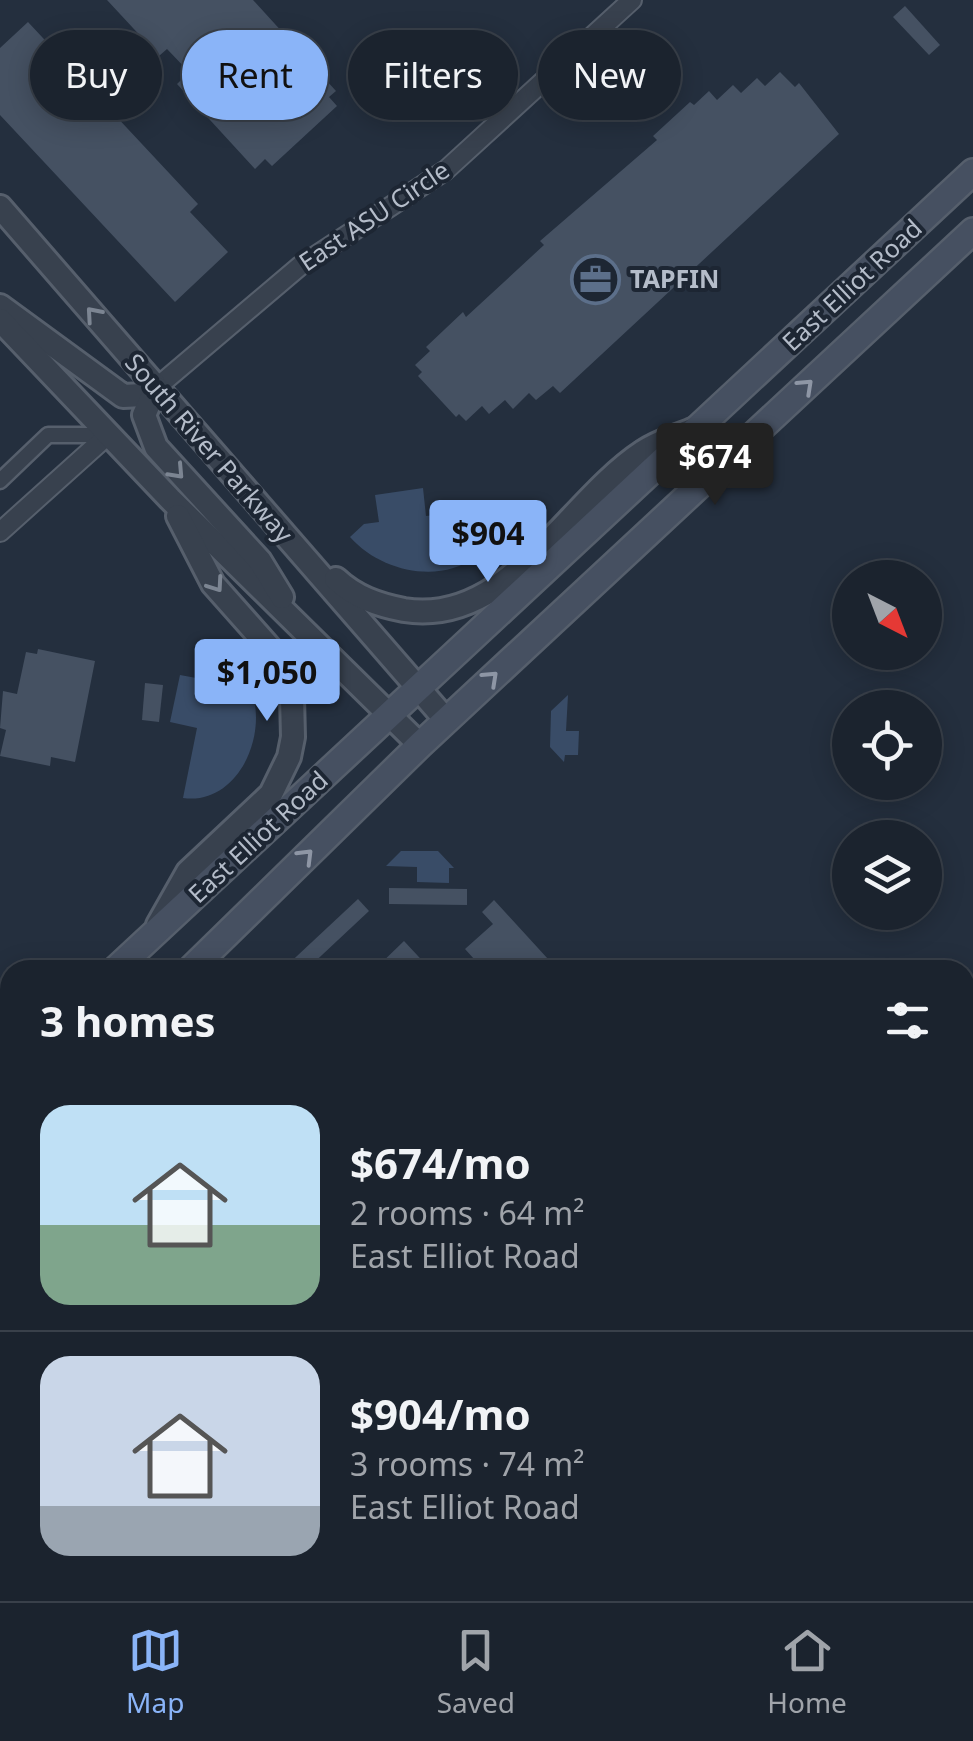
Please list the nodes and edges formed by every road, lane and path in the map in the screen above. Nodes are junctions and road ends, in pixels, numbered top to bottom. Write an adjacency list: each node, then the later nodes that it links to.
1 (632, 0): 7 (street, East ASU Circle)
2 (973, 172): 8 (main road, East Elliot Road)
3 (0, 208): 7 (street, South River Parkway, one-way to 3)
4 (973, 232): 17 (main road, East Elliot Road, one-way to 4)
5 (0, 306): 7 (street)
6 (0, 320): 9 (street)
7 (156, 388): 12 (street, South River Parkway); 14 (street, one-way to 14)
8 (699, 426): 12 (street); 15 (main road, East Elliot Road)
9 (108, 435): 10 (street); 11 (street); 13 (street)
10 (0, 481)
11 (170, 499): 14 (street); 19 (street, one-way to 19)
12 (278, 527): 15 (street, South River Parkway)
13 (0, 532)
14 (300, 626): 16 (street)
15 (418, 688): 16 (main road, East Elliot Road); 17 (street, South River Parkway)
16 (389, 714): 18 (street); 19 (main road, East Elliot Road)
17 (446, 720): 18 (main road, East Elliot Road)
18 (420, 744): 21 (main road, East Elliot Road, one-way to 18)
19 (152, 936): 20 (main road, East Elliot Road)
20 (127, 960)
21 (200, 960)

